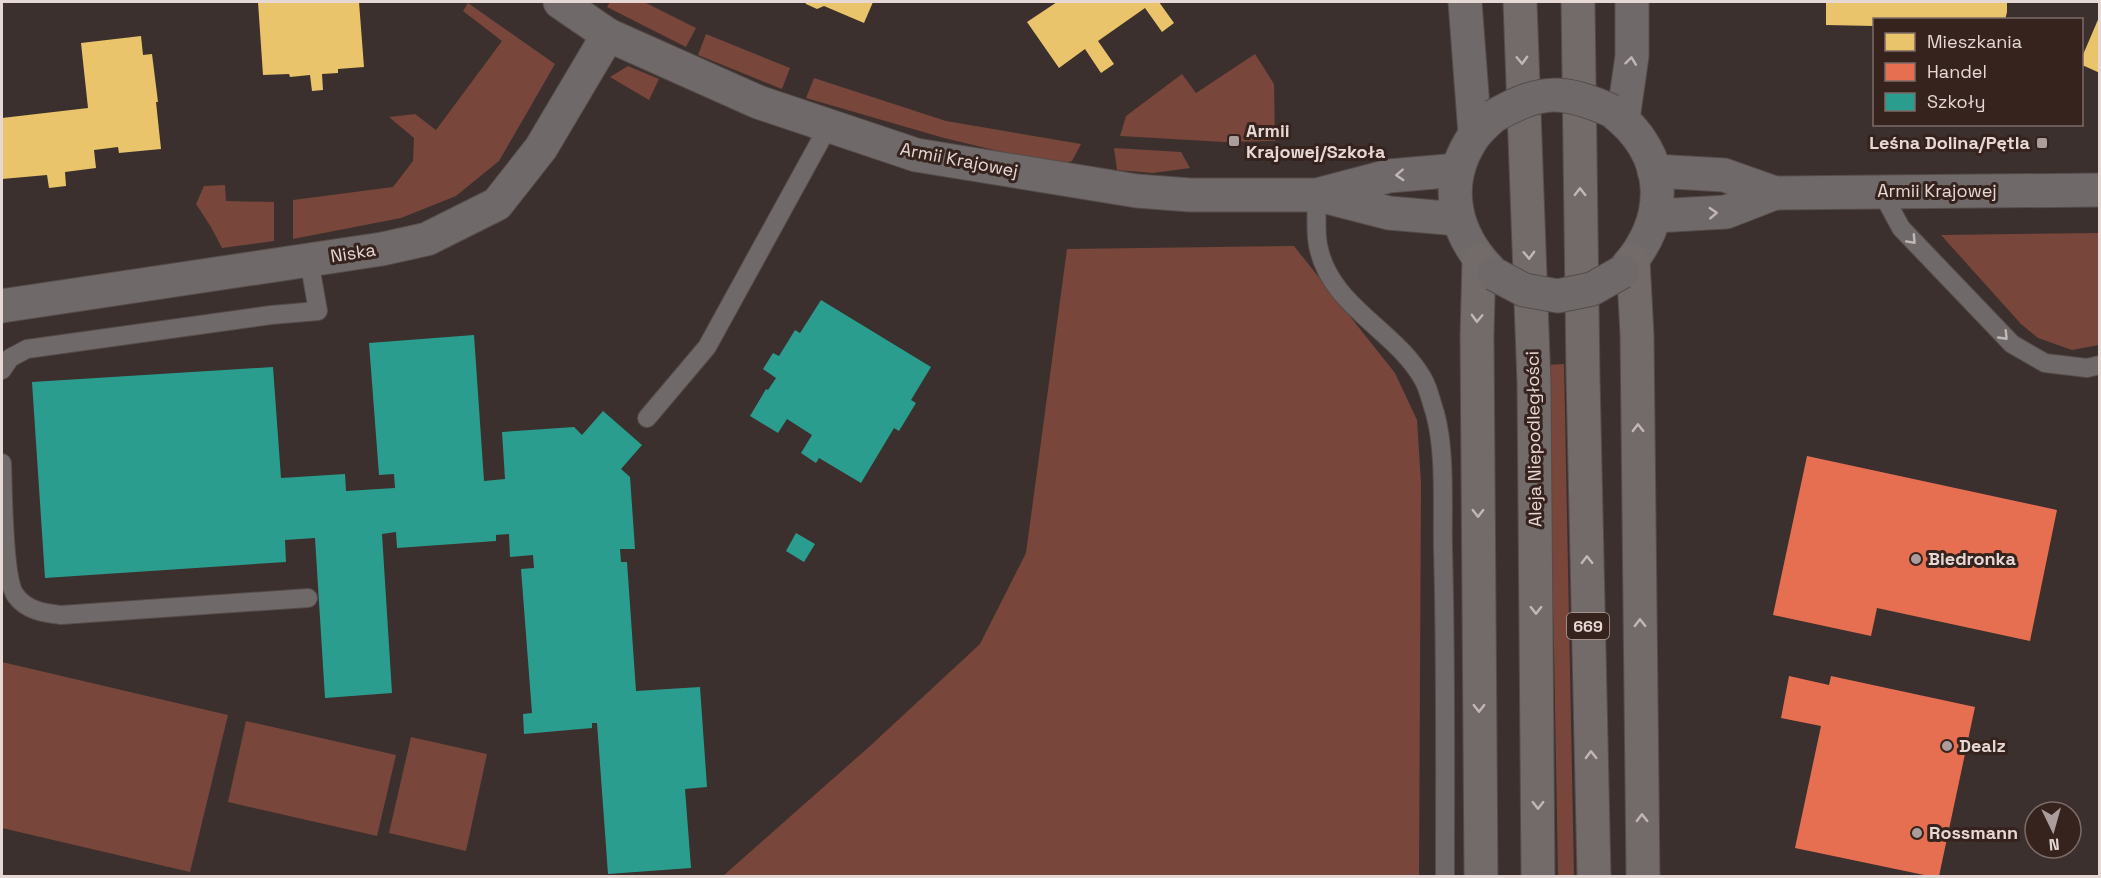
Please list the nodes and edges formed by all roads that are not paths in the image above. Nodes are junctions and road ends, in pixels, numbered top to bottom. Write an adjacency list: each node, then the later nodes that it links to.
1 (560, 2): 6 (street, Armii Krajowej)
2 (1465, 2): 8 (street)
3 (1520, 2): 29 (main road, Aleja Niepodległości, one-way to 29)
4 (1578, 2): 30 (main road, 669, one-way to 4)
5 (1632, 2): 7 (street, one-way to 5)
6 (608, 35): 9 (street, Armii Krajowej); 18 (street, Niska)
7 (1617, 115): 8 (street, bridge); 11 (street)
8 (1484, 125): 10 (street)
9 (830, 126): 15 (street, Armii Krajowej); 24 (lane)
10 (1458, 170): 15 (street, Armii Krajowej, one-way to 15); 17 (street)
11 (1654, 171): 14 (street, Armii Krajowej); 16 (street)
12 (2100, 190): 13 (street, Armii Krajowej)
13 (1881, 191): 14 (street, Armii Krajowej); 22 (lane, one-way to 22)
14 (1774, 193): 16 (street, Armii Krajowej, one-way to 14)
15 (1317, 195): 17 (street, Armii Krajowej); 27 (lane)
16 (1655, 216): 19 (street)
17 (1458, 219): 20 (street)
18 (309, 260): 21 (street, Niska); 23 (lane)
19 (1628, 266): 20 (street, bridge); 31 (main road, one-way to 19)
20 (1487, 267): 28 (main road, one-way to 28)
21 (2, 306)
22 (2100, 365)
23 (2, 370)
24 (646, 418)
25 (2, 464): 26 (lane)
26 (308, 598)
27 (1445, 876)
28 (1481, 876)
29 (1538, 876)
30 (1594, 876)
31 (1643, 876)

